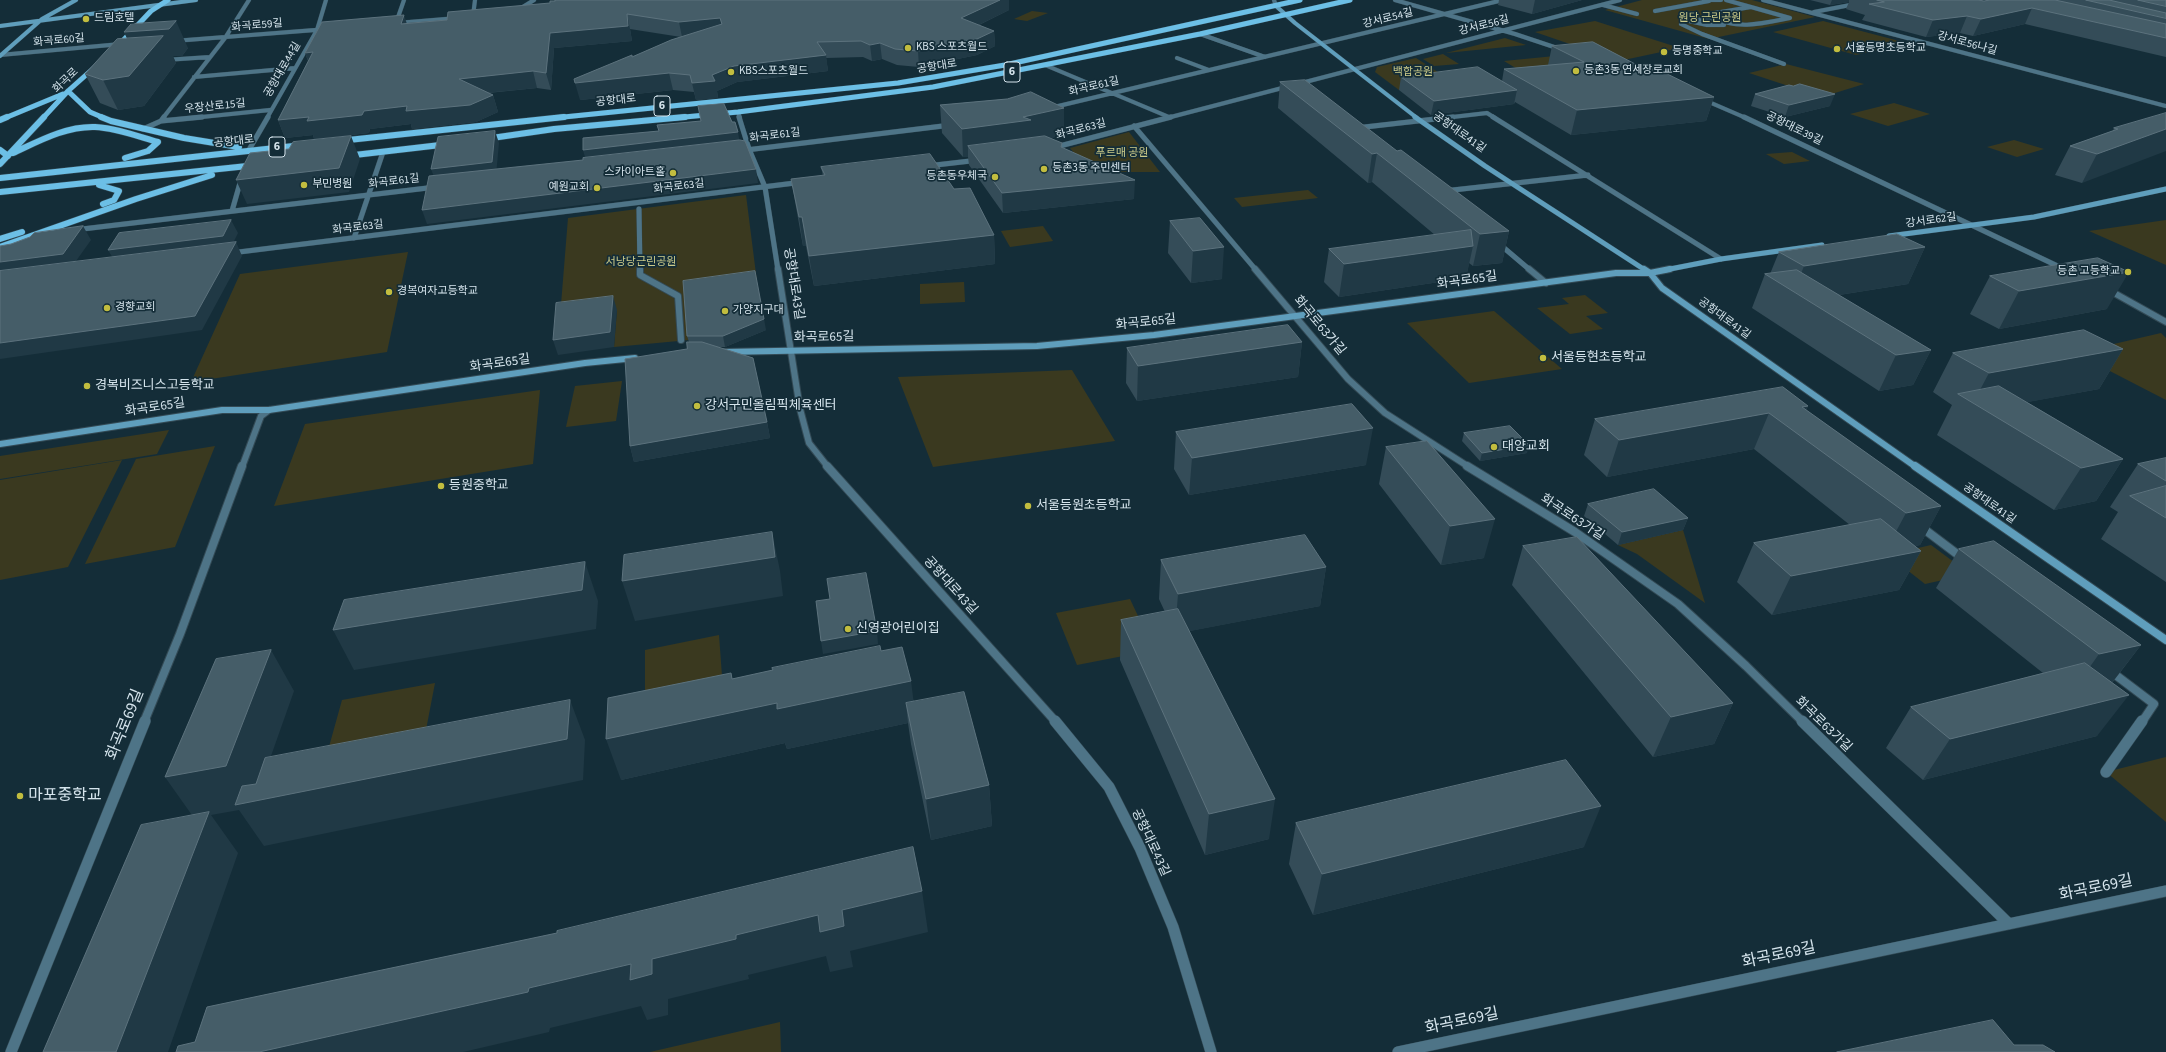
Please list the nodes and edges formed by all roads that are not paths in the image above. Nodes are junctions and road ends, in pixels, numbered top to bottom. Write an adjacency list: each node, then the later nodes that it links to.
1 (76, 0): 34 (street)
2 (168, 0): 21 (main road)
3 (196, 0): 21 (street)
4 (249, 0): 44 (street, 우장산로15길)
5 (326, 0): 41 (street, 공항대로44길)
6 (404, 0): 35 (street)
7 (476, 0): 31 (street)
8 (534, 0): 27 (street)
9 (1274, 0): 23 (street)
10 (1300, 0): 23 (main road, 공항대로 / 6)
11 (1350, 0): 28 (main road, 공항대로 / 6)
12 (1395, 0): 29 (street)
13 (1503, 0): 29 (street, 강서로54길)
14 (1620, 0): 22 (street, 강서로56길)
15 (1703, 0): 20 (street)
16 (1721, 0): 20 (street)
17 (1726, 0): 24 (street)
18 (1763, 0): 26 (street, 강서로56나길)
19 (1876, 0): 26 (street)
20 (1709, 1): 25 (street)
21 (161, 5): 34 (street); 48 (main road)
22 (1602, 5): 30 (street); 42 (street, 강서로56길)
23 (1276, 6): 28 (street, 공항대로41길); 83 (main road, 공항대로 / 6)
24 (1751, 7): 33 (street); 36 (street)
25 (1655, 11)
26 (1810, 12): 68 (street, 강서로56나길)
27 (514, 13)
28 (1283, 14): 43 (main road, 공항대로 / 6); 47 (street, 공항대로41길)
29 (1446, 14): 42 (street); 47 (street, 강서로54길)
30 (1636, 14)
31 (474, 16): 32 (street); 35 (street)
32 (480, 16)
33 (1714, 18): 36 (street); 36 (street)
34 (39, 22): 39 (street); 51 (street)
35 (396, 23): 37 (street)
36 (1733, 23)
37 (388, 24)
38 (1681, 24): 57 (street)
39 (0, 26)
40 (333, 28): 41 (street, 화곡로59길)
41 (317, 30): 44 (street, 화곡로59길); 59 (street, 공항대로44길)
42 (1503, 30): 50 (street); 60 (street, 강서로56길)
43 (1200, 34): 53 (street); 58 (main road, 공항대로 / 6)
44 (225, 38): 45 (street, 화곡로59길); 52 (street, 우장산로15길)
45 (172, 41)
46 (126, 44): 48 (street)
47 (1323, 44): 53 (street, 화곡로61길); 60 (street, 공항대로41길)
48 (119, 45): 49 (main road); 51 (street, 화곡로60길)
49 (113, 50)
50 (1566, 51)
51 (0, 55)
52 (210, 57): 55 (street); 62 (street, 우장산로15길)
53 (1264, 57): 61 (street, 화곡로61길)
54 (1178, 58): 61 (street)
55 (160, 61)
56 (103, 63): 65 (main road, 화곡로)
57 (1784, 64)
58 (1045, 65): 66 (street); 71 (main road, 공항대로 / 6)
59 (295, 68): 62 (street); 70 (street, 공항대로44길)
60 (1353, 69): 63 (street, 화곡로63길); 74 (street, 공항대로41길)
61 (1209, 70): 66 (street, 화곡로61길)
62 (194, 77): 75 (street, 우장산로15길)
63 (1298, 84): 64 (street); 72 (street, 화곡로63길)
64 (1303, 88)
65 (68, 91): 73 (main road); 79 (main road); 93 (main road, 화곡로)
66 (1112, 93): 69 (street, 화곡로61길); 72 (street)
67 (1699, 98): 114 (street, 공항대로39길)
68 (2166, 106)
69 (1045, 109)
70 (270, 110): 75 (street, 우장산로15길); 86 (street, 공항대로44길)
71 (738, 112): 82 (main road, 공항대로 / 6); 89 (street, 공항대로43길)
72 (1170, 117): 78 (street, 화곡로63길)
73 (0, 120)
74 (1420, 120): 80 (street); 101 (street); 104 (street, 공항대로41길)
75 (161, 121): 79 (street, 우장산로15길)
76 (1348, 123): 80 (street)
77 (954, 125): 89 (street, 화곡로61길)
78 (1134, 126): 90 (street, 화곡로63길); 130 (street, 화곡로63가길)
79 (143, 128): 86 (main road)
80 (1354, 128): 81 (street)
81 (1360, 132)
82 (477, 140)
83 (329, 142)
84 (454, 143): 92 (main road)
85 (314, 144): 87 (main road, 공항대로 / 6)
86 (250, 148): 87 (main road)
87 (260, 149): 99 (main road, 공항대로 / 6)
88 (0, 150): 93 (main road)
89 (749, 150): 91 (street, 화곡로61길); 107 (street, 공항대로43길)
90 (1044, 150)
91 (734, 151)
92 (383, 152): 94 (main road); 110 (street)
93 (8, 156): 96 (main road, 화곡로); 99 (main road)
94 (337, 157)
95 (983, 159): 100 (street)
96 (0, 164)
97 (268, 164): 98 (main road, 공항대로 / 6)
98 (245, 166): 105 (main road, 공항대로 / 6); 113 (street, 공항대로); 117 (main road)
99 (87, 167): 102 (main road, 공항대로 / 6)
100 (921, 167)
101 (1588, 175): 104 (street); 125 (street)
102 (0, 178)
103 (812, 181): 107 (street, 화곡로63길)
104 (1510, 182): 111 (street); 126 (street, 공항대로41길)
105 (87, 184): 109 (main road, 공항대로 / 6); 121 (main road)
106 (439, 187): 110 (street, 화곡로61길)
107 (765, 187): 120 (street, 화곡로63길); 133 (street, 공항대로43길)
108 (2166, 189): 114 (street, 강서로62길)
109 (0, 192)
110 (370, 195): 113 (street, 화곡로61길); 120 (street)
111 (1443, 197)
112 (638, 209): 132 (street)
113 (232, 211): 115 (street, 화곡로61길)
114 (1972, 225): 119 (street, 강서로62길); 127 (street, 공항대로39길)
115 (71, 231)
116 (63, 232): 117 (street)
117 (32, 235): 123 (main road)
118 (1491, 237): 128 (street)
119 (1886, 237)
120 (354, 238): 124 (street, 화곡로63길)
121 (0, 239)
122 (1831, 244): 125 (street)
123 (0, 247)
124 (228, 254)
125 (1721, 259): 126 (street)
126 (1650, 273): 128 (street, 화곡로65길); 140 (street, 공항대로41길)
127 (2075, 273)
128 (1546, 283): 130 (street, 화곡로65길)
129 (2102, 286): 131 (street)
130 (1296, 316): 133 (street, 화곡로65길); 144 (street, 화곡로63가길)
131 (2166, 322)
132 (681, 340)
133 (791, 351): 134 (street, 화곡로65길); 146 (street, 공항대로43길)
134 (718, 352)
135 (640, 357): 136 (street, 화곡로65길)
136 (269, 410): 137 (street, 화곡로65길); 145 (street, 화곡로69길)
137 (0, 444)
138 (1913, 520): 139 (street)
139 (1970, 564)
140 (2166, 640)
141 (2103, 665): 142 (street)
142 (2106, 772)
143 (2166, 891): 144 (street, 화곡로69길)
144 (2009, 924): 147 (street, 화곡로69길)
145 (11, 1052)
146 (1211, 1052)
147 (1398, 1052)

